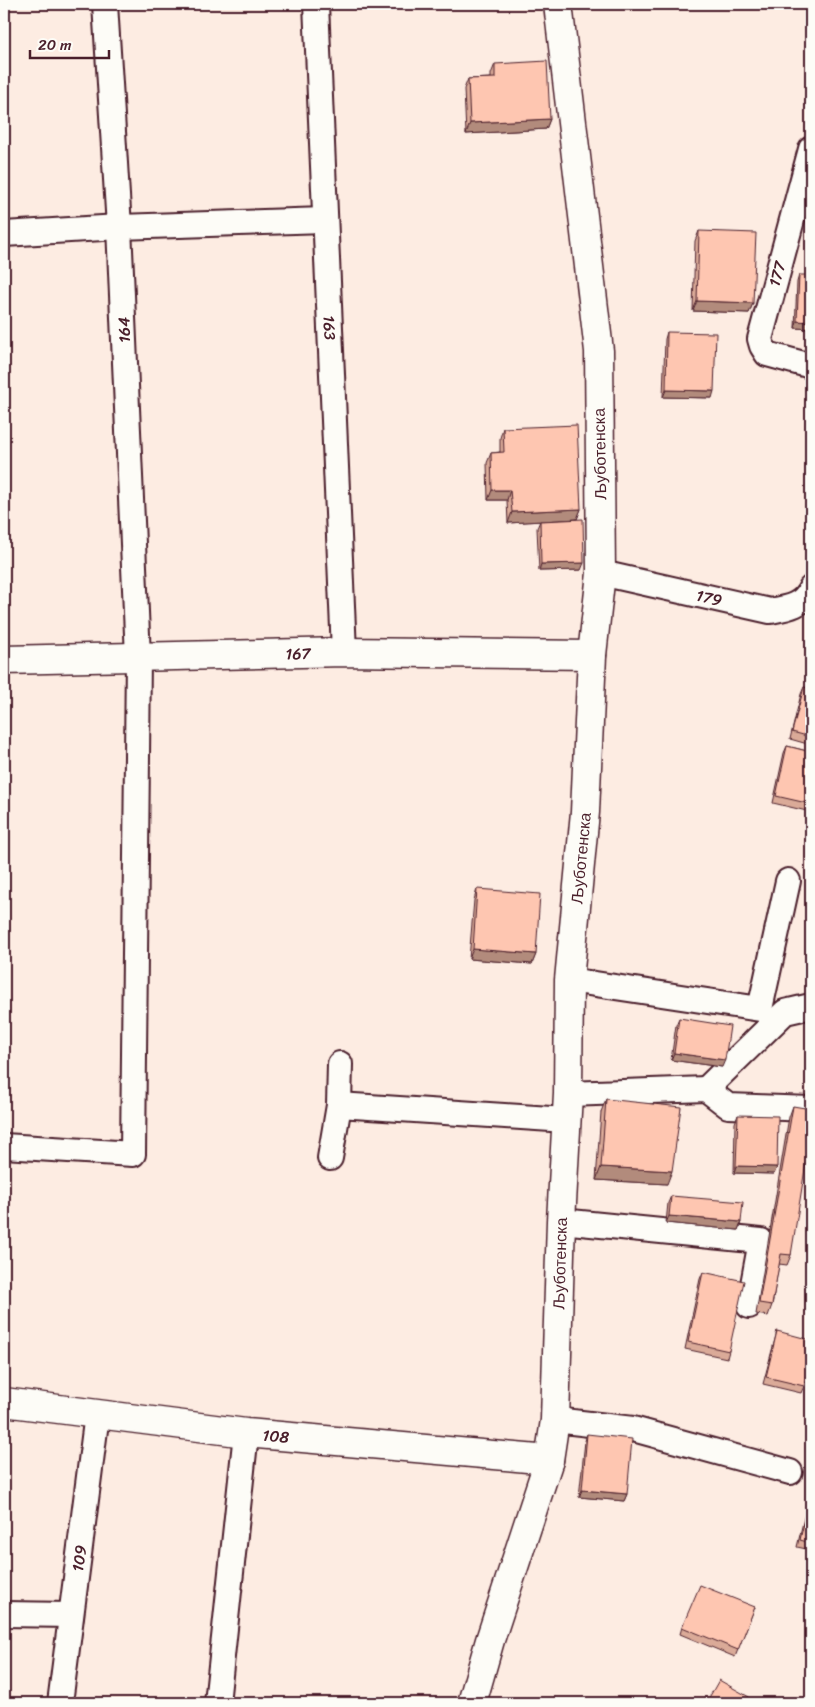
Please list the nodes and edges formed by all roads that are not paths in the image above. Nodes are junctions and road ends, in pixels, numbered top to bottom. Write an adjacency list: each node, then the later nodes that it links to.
1 (105, 4): 6 (street, 164)
2 (316, 4): 5 (street, 163)
3 (558, 4): 9 (main road, Љуботенска)
4 (811, 149): 8 (street, 177)
5 (325, 220): 6 (street); 11 (street, 163)
6 (119, 228): 7 (street); 13 (street, 164)
7 (4, 234)
8 (811, 366)
9 (601, 572): 10 (street, 179); 12 (main road, Љуботенска)
10 (811, 588)
11 (344, 652): 12 (main road, 167); 13 (main road, 167)
12 (592, 655): 16 (main road, Љуботенска)
13 (138, 657): 14 (main road, 167); 23 (street, 164)
14 (4, 660)
15 (788, 881): 16 (street)
16 (568, 980): 21 (main road, Љуботенска)
17 (811, 1006): 19 (street)
18 (340, 1064): 20 (street)
19 (706, 1089): 21 (street); 22 (street)
20 (339, 1105): 21 (street); 24 (street)
21 (567, 1107): 25 (main road, Љуботенска)
22 (811, 1110)
23 (4, 1146)
24 (330, 1158)
25 (560, 1221): 26 (street); 29 (main road, Љуботенска)
26 (749, 1306)
27 (4, 1402): 28 (main road, 108)
28 (97, 1414): 30 (main road, 108); 34 (street, 109)
29 (555, 1420): 31 (main road, Љуботенска); 32 (street)
30 (246, 1433): 31 (main road, 108); 36 (street)
31 (549, 1460): 37 (main road, Љуботенска)
32 (790, 1472)
33 (4, 1614): 34 (street)
34 (71, 1615): 35 (street, 109)
35 (60, 1703)
36 (218, 1703)
37 (472, 1703)

